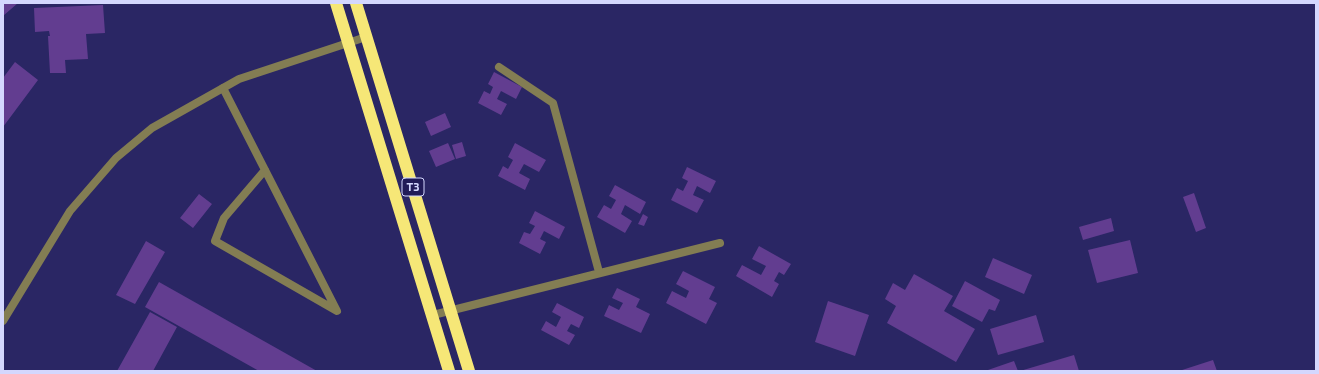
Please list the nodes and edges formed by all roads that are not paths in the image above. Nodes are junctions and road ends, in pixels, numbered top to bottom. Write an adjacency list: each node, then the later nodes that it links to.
1 (336, 3): 4 (highway, T3)
2 (356, 3): 3 (highway, T3)
3 (366, 37): 4 (street); 10 (highway, T3)
4 (348, 43): 6 (street); 11 (highway, T3)
5 (499, 67): 9 (street)
6 (223, 88): 7 (street); 12 (street)
7 (265, 170): 7 (street)
8 (720, 243): 9 (street)
9 (599, 272): 10 (street)
10 (451, 309): 11 (street); 14 (highway, T3)
11 (432, 315): 13 (highway, T3)
12 (3, 321)
13 (450, 371)
14 (470, 371)

